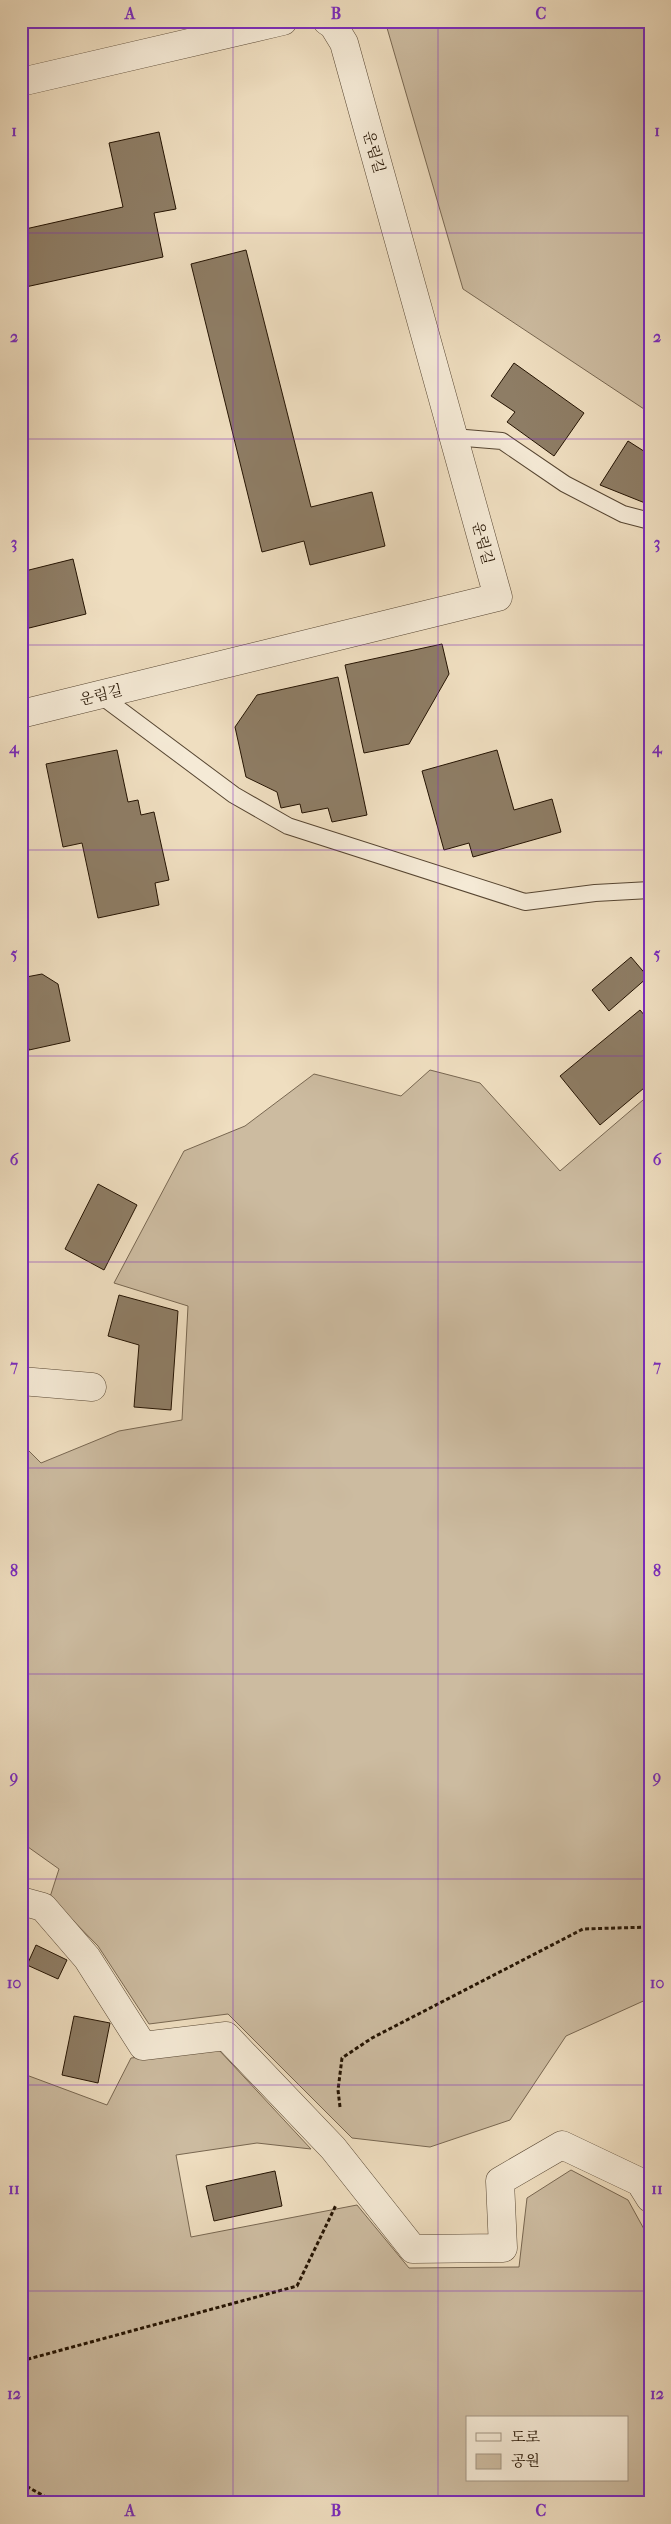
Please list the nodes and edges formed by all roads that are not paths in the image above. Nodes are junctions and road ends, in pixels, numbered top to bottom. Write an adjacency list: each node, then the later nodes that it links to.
1 (282, 21): 3 (street)
2 (327, 21): 4 (street, 운림길)
3 (21, 82)
4 (453, 437): 5 (lane); 6 (street, 운림길)
5 (650, 521)
6 (100, 695): 7 (street, 운림길); 8 (lane)
7 (21, 714)
8 (650, 890)
9 (21, 1381): 10 (street)
10 (92, 1387)
11 (21, 1901): 12 (street)
12 (650, 2198)

